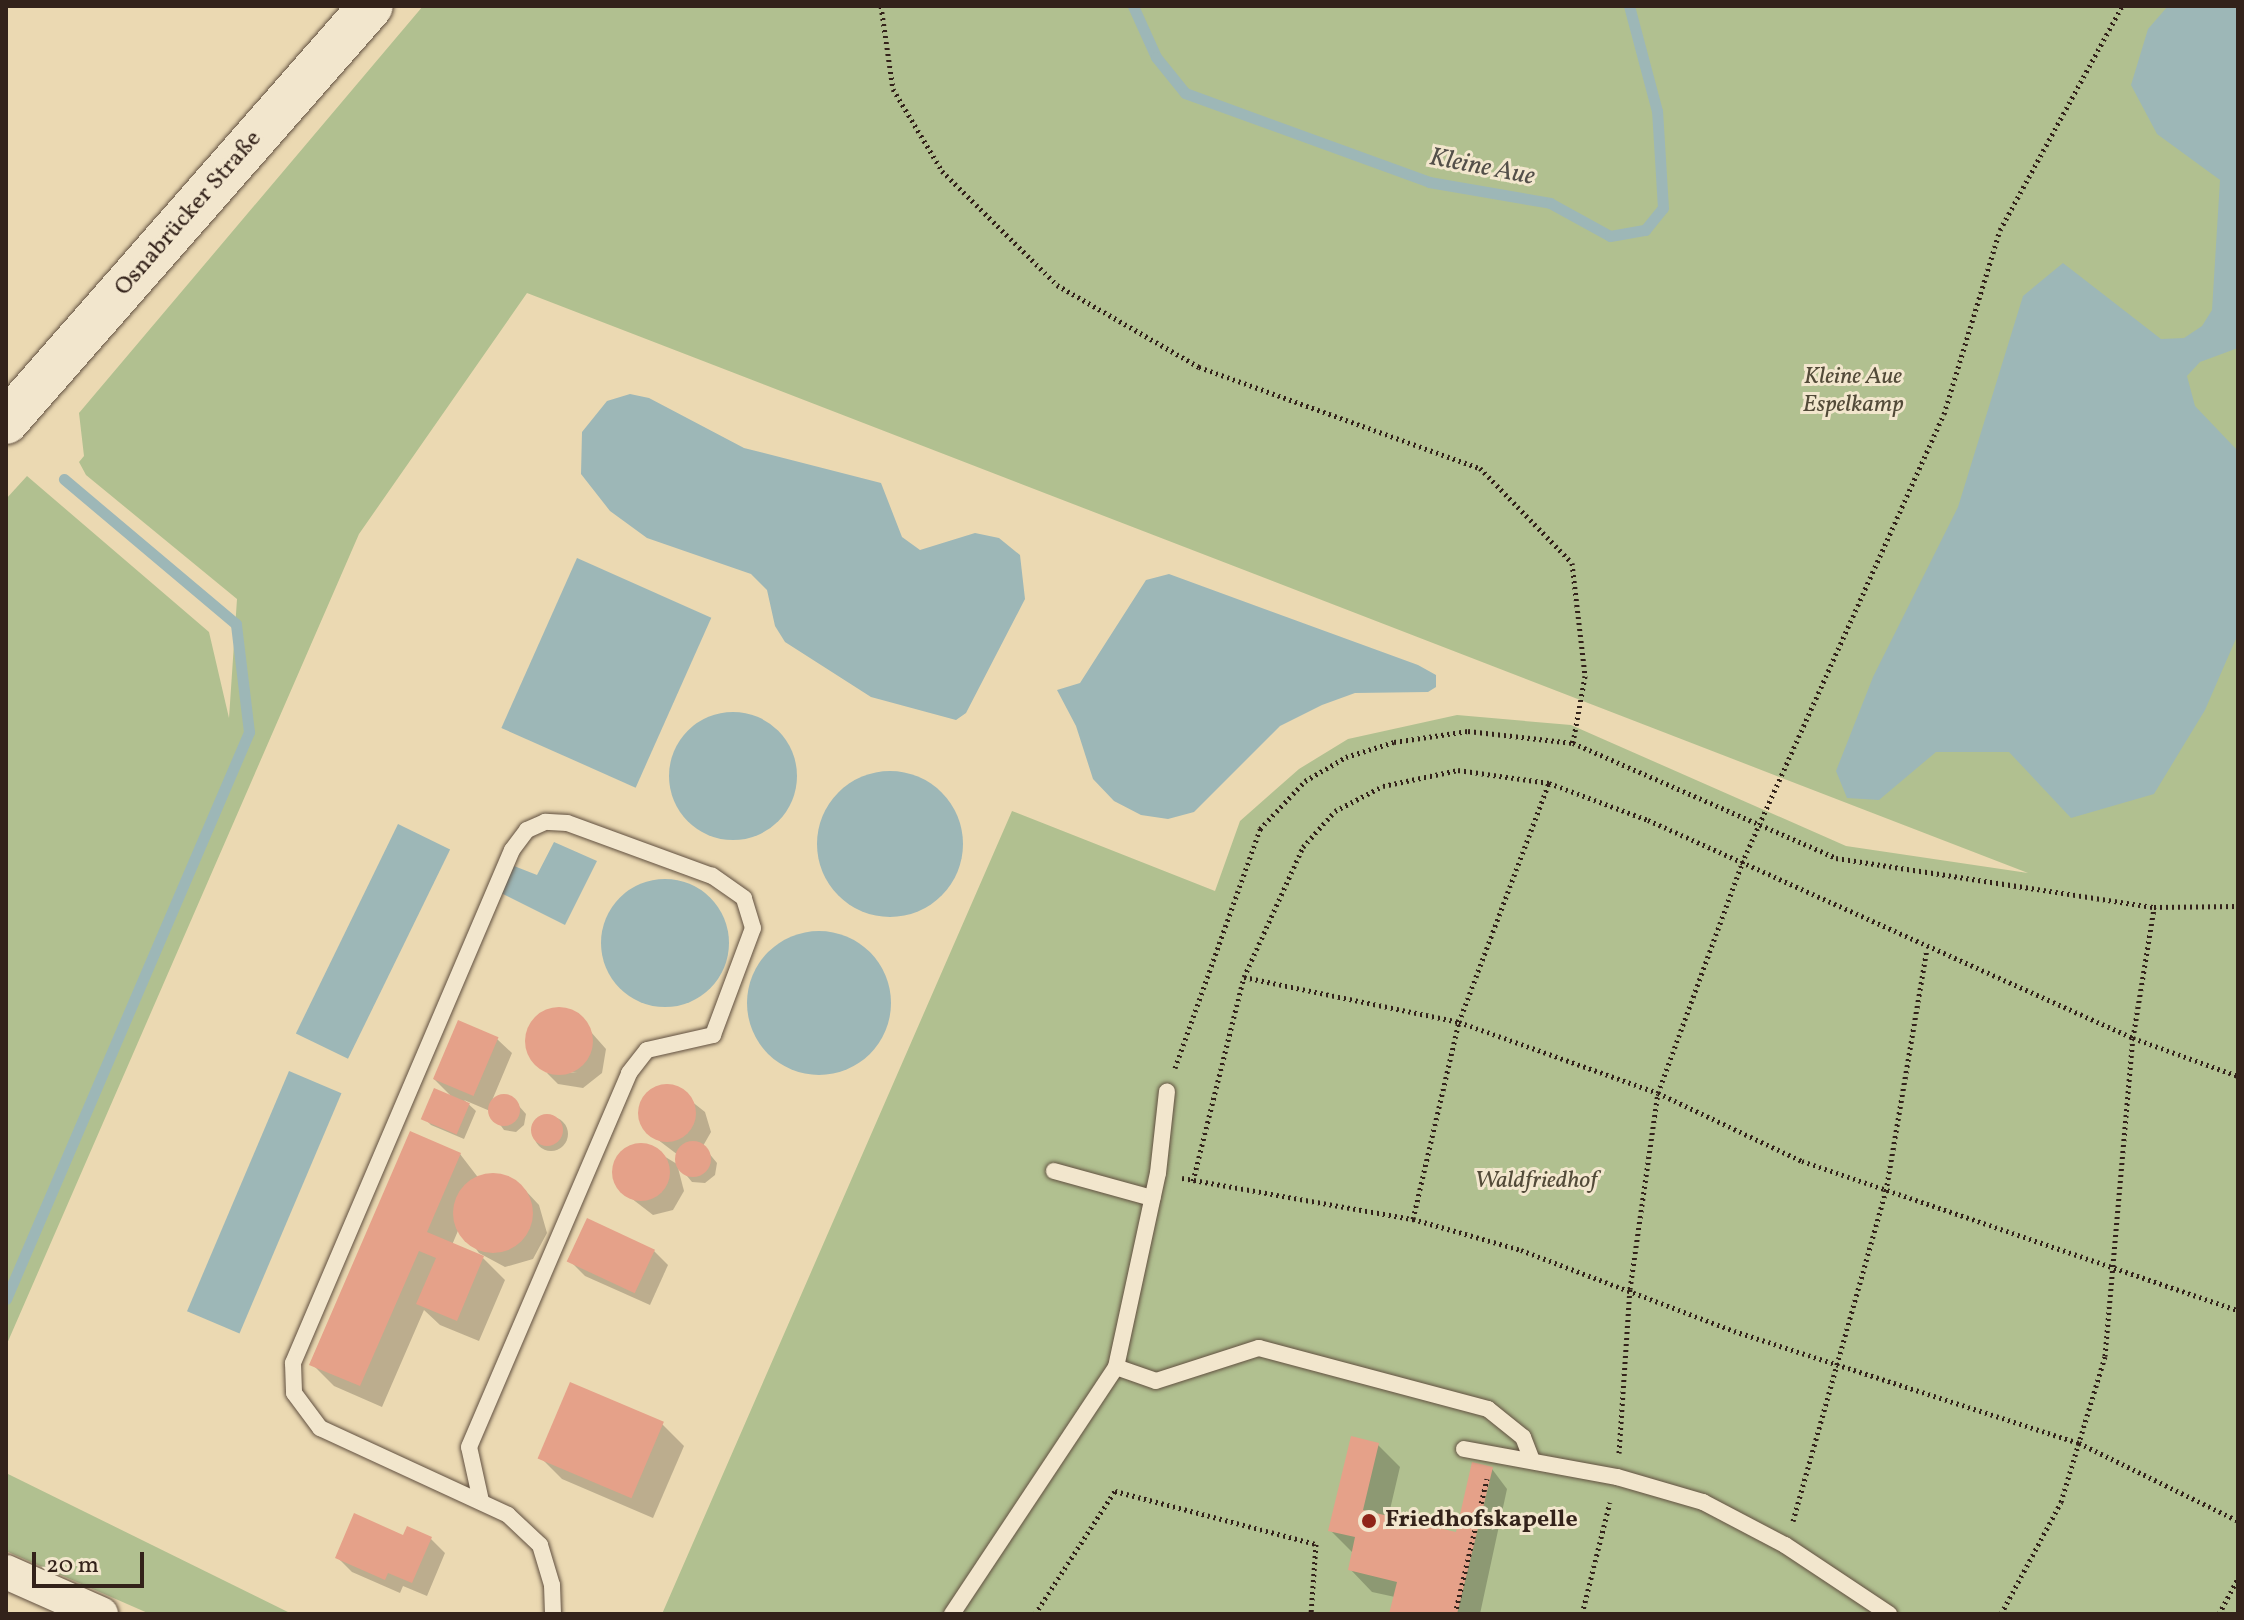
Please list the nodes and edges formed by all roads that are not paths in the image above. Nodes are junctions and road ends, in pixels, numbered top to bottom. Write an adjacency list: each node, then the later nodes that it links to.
1 (371, 6): 2 (main road, Osnabrücker Straße)
2 (6, 422)
3 (1167, 1091): 5 (lane)
4 (1054, 1171): 5 (lane)
5 (1152, 1198): 6 (lane)
6 (1116, 1367): 8 (lane); 13 (lane)
7 (1464, 1449): 8 (lane)
8 (1532, 1460): 14 (lane)
9 (481, 1501): 9 (lane); 12 (lane)
10 (6, 1572): 11 (street)
11 (101, 1614)
12 (553, 1614)
13 (952, 1614)
14 (1889, 1614)

